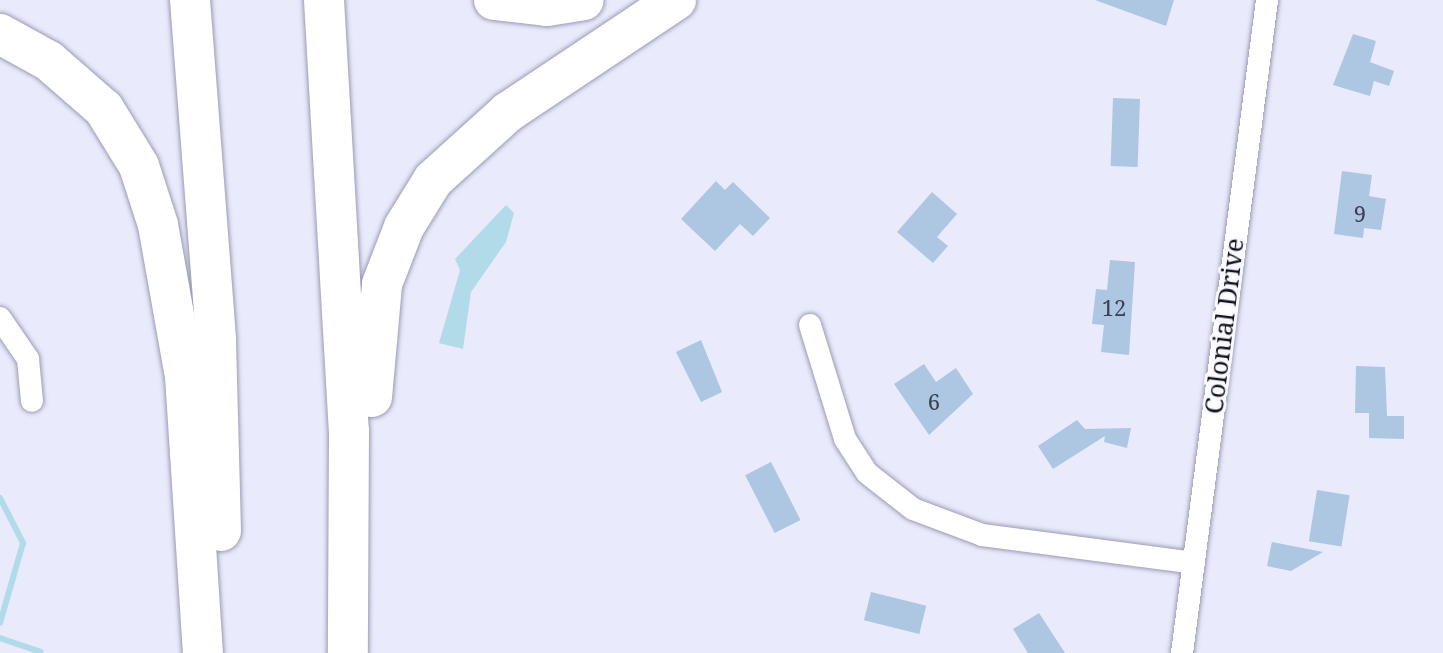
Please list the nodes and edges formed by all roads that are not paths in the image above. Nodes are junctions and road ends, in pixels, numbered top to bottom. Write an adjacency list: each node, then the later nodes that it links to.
1 (190, 0): 14 (highway)
2 (324, 0): 11 (highway)
3 (494, 0): 4 (highway)
4 (584, 0)
5 (676, 0): 11 (highway)
6 (1267, 0): 12 (street, Colonial Drive)
7 (0, 34): 13 (highway)
8 (0, 318): 10 (street)
9 (810, 325): 12 (street)
10 (32, 401)
11 (349, 514): 15 (highway)
12 (1194, 563): 16 (street, Colonial Drive)
13 (203, 653)
14 (221, 653)
15 (348, 653)
16 (1182, 653)

